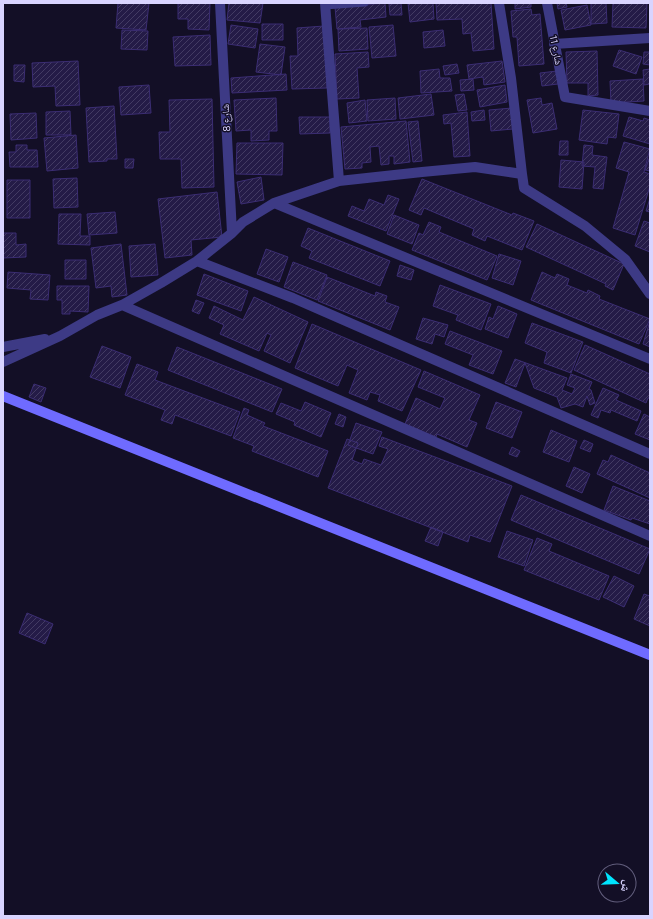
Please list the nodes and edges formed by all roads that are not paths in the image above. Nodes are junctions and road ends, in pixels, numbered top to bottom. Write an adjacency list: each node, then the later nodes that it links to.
1 (220, 3): 12 (street, شارع 8)
2 (365, 3): 5 (lane)
3 (498, 3): 9 (street)
4 (547, 3): 7 (street, شارع 11)
5 (325, 5): 10 (street)
6 (650, 38): 7 (street)
7 (554, 44): 8 (street, شارع 11)
8 (650, 111)
9 (522, 174): 10 (street); 14 (street)
10 (339, 181): 11 (street)
11 (274, 203): 12 (street); 18 (street)
12 (232, 233): 13 (street)
13 (197, 261): 15 (street); 21 (street)
14 (650, 294)
15 (122, 305): 16 (street); 22 (street)
16 (60, 336): 17 (street); 19 (street)
17 (3, 347)
18 (650, 359)
19 (3, 362)
20 (3, 396): 23 (street)
21 (650, 454)
22 (650, 536)
23 (650, 655)

